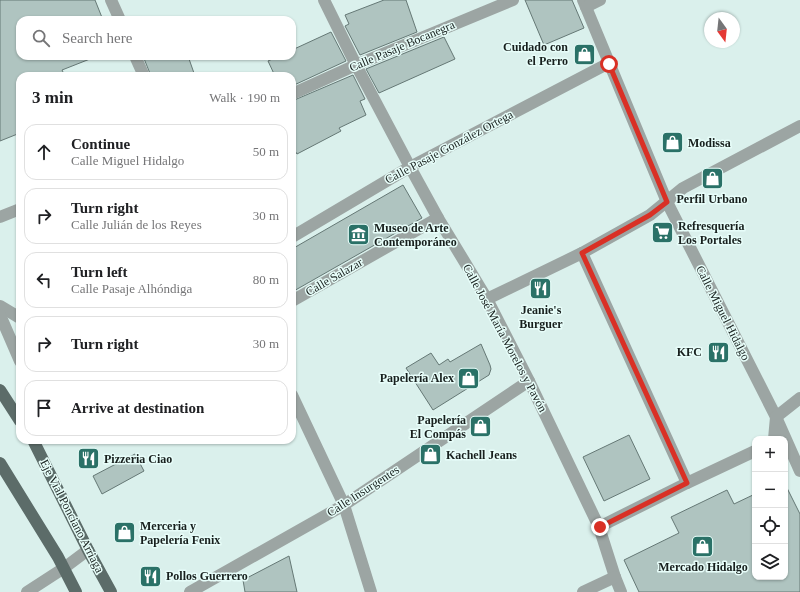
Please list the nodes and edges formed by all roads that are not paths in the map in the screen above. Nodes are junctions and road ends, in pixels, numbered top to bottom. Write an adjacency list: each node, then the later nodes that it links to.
1 (111, 0): 6 (street)
2 (324, 0): 9 (street, Calle José María Morelos y Pavón)
3 (513, 0): 9 (street, Calle Pasaje Bocanegra)
4 (600, 0): 5 (street)
5 (584, 3): 8 (street, Calle Miguel Hidalgo)
6 (118, 16)
7 (137, 60): 10 (street)
8 (609, 64): 13 (street, Calle Pasaje González Ortega); 14 (street, Calle Miguel Hidalgo)
9 (356, 66): 11 (street, Calle Pasaje Bocanegra); 13 (street, Calle José María Morelos y Pavón)
10 (142, 72)
11 (296, 92)
12 (800, 126): 14 (street)
13 (410, 167): 17 (street, Calle José María Morelos y Pavón); 18 (street, Calle Pasaje González Ortega)
14 (667, 202): 19 (street); 31 (street, Calle Miguel Hidalgo)
15 (16, 211): 16 (street)
16 (0, 217)
17 (438, 218): 20 (street, Calle Salazar); 21 (street, Calle José María Morelos y Pavón)
18 (296, 235)
19 (582, 253): 21 (street); 37 (street)
20 (296, 299)
21 (487, 299): 26 (street, Calle José María Morelos y Pavón)
22 (0, 306): 24 (street)
23 (0, 315): 25 (street)
24 (16, 316)
25 (16, 352)
26 (529, 380): 38 (street, Calle Insurgentes); 39 (street, Calle José María Morelos y Pavón)
27 (0, 390): 30 (main road)
28 (800, 398): 31 (street)
29 (296, 403): 38 (street)
30 (16, 414)
31 (776, 417): 32 (street); 36 (street, Calle Miguel Hidalgo)
32 (774, 436)
33 (37, 444): 40 (main road, Eje Vial Ponciano Arriaga)
34 (752, 452): 37 (street)
35 (0, 463): 41 (main road)
36 (800, 471)
37 (687, 483): 39 (street)
38 (344, 505): 46 (street, Calle Insurgentes); 47 (street)
39 (600, 527): 42 (street, Calle José María Morelos y Pavón)
40 (88, 550): 41 (street); 45 (main road, Eje Vial Ponciano Arriaga)
41 (64, 568): 43 (street); 44 (main road)
42 (615, 577): 48 (street); 49 (street, Calle José María Morelos y Pavón)
43 (27, 592)
44 (76, 592)
45 (111, 592)
46 (190, 592)
47 (371, 592)
48 (583, 592)
49 (621, 592)

